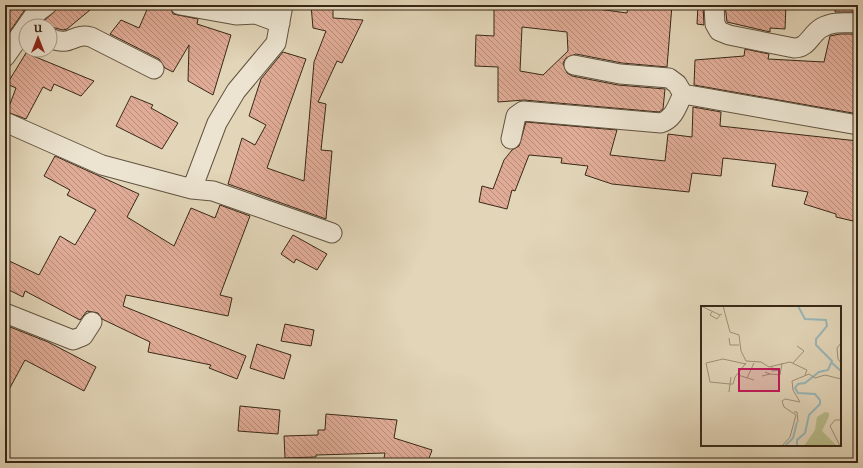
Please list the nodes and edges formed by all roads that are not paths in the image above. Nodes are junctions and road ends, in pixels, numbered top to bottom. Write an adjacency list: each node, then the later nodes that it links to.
1 (47, 5): 5 (street)
2 (180, 5): 4 (street)
3 (714, 5): 6 (street)
4 (282, 14): 16 (street)
5 (32, 18)
6 (858, 23)
7 (18, 39): 9 (street)
8 (58, 40): 11 (street)
9 (5, 57)
10 (574, 65): 12 (street)
11 (154, 69)
12 (683, 94): 14 (street); 15 (street)
13 (5, 122): 16 (street)
14 (858, 125)
15 (511, 139)
16 (192, 189): 17 (street)
17 (332, 233)
18 (5, 313): 19 (street)
19 (92, 322)

